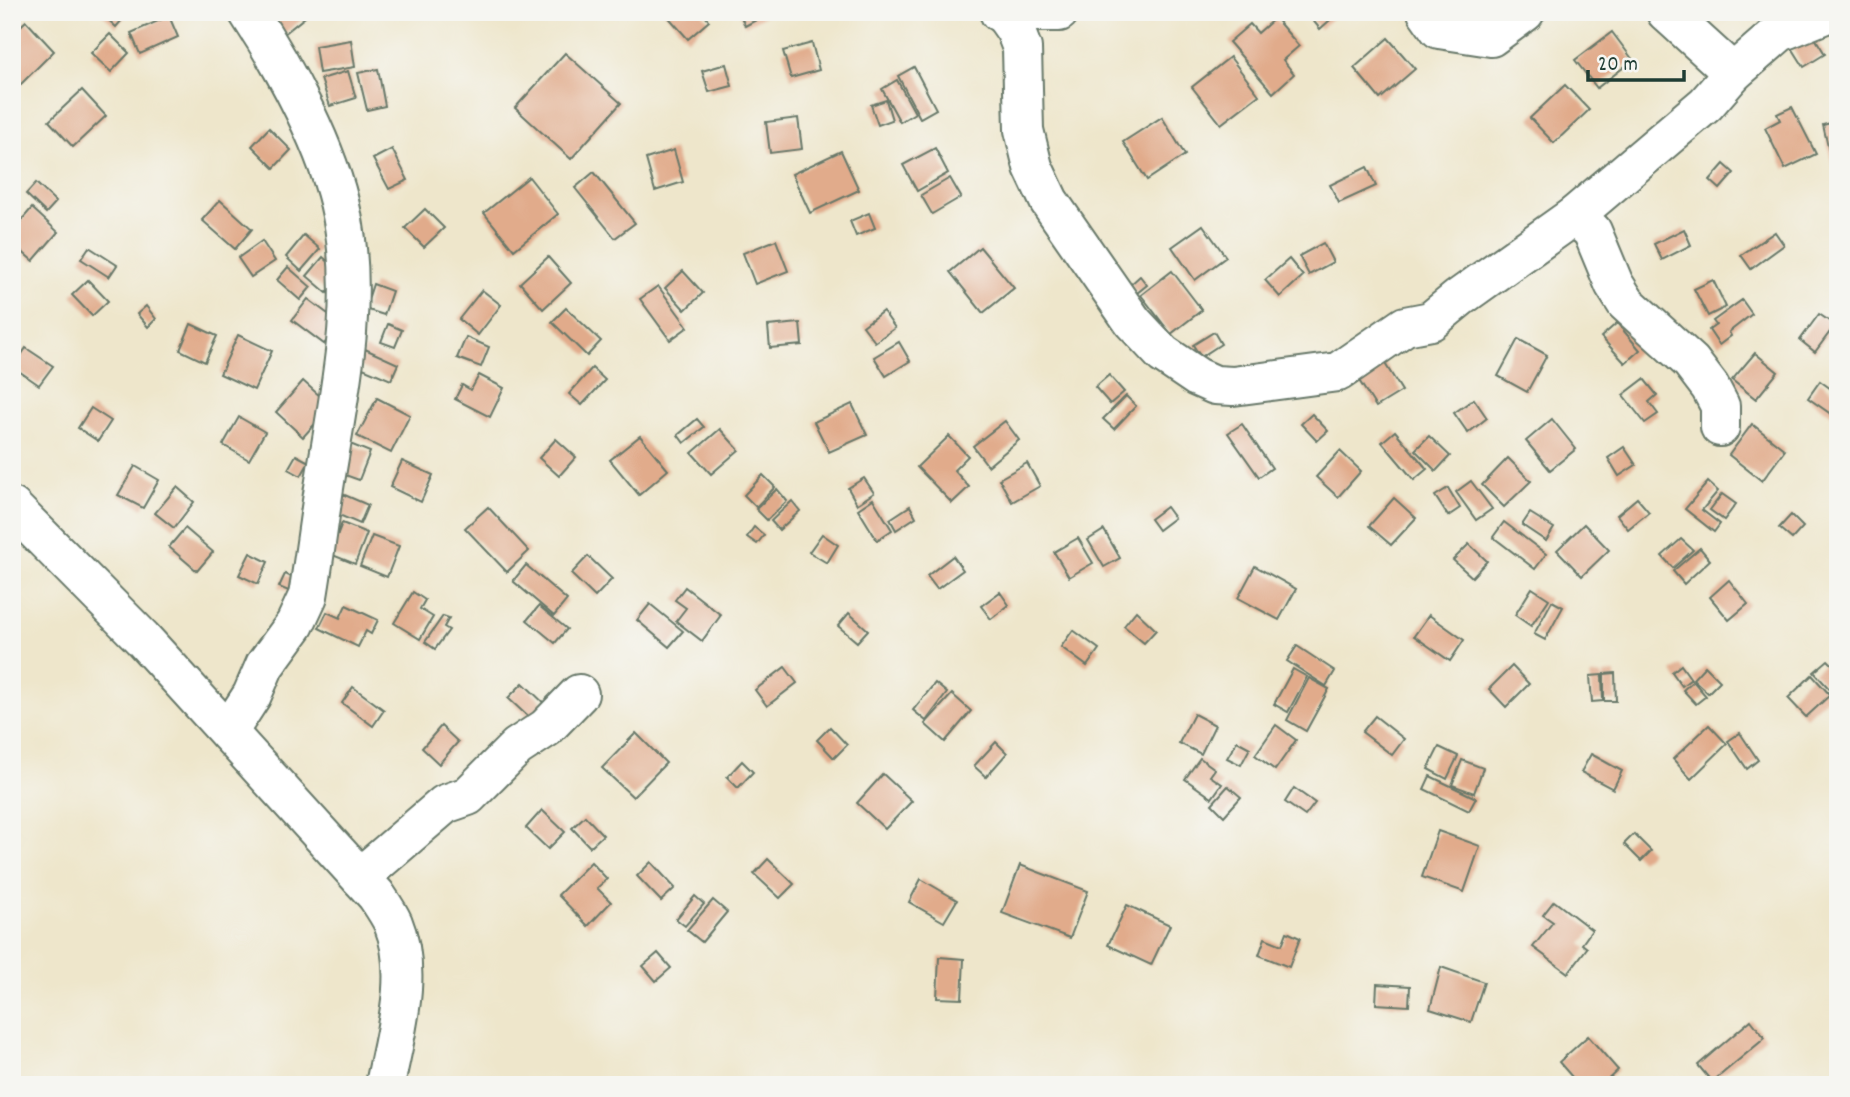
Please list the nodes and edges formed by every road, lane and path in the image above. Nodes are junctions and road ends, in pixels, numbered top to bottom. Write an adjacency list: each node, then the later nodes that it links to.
1 (248, 12): 14 (street)
2 (1059, 12): 7 (street)
3 (1427, 12): 4 (street)
4 (1525, 12)
5 (1666, 12): 9 (street)
6 (1829, 12): 8 (street)
7 (1001, 13): 10 (street)
8 (1779, 22): 9 (street)
9 (1732, 73): 10 (street)
10 (1574, 216): 11 (street)
11 (1720, 427)
12 (12, 507): 14 (street)
13 (579, 694): 15 (street)
14 (228, 732): 15 (street)
15 (360, 877): 16 (street)
16 (385, 1085)

